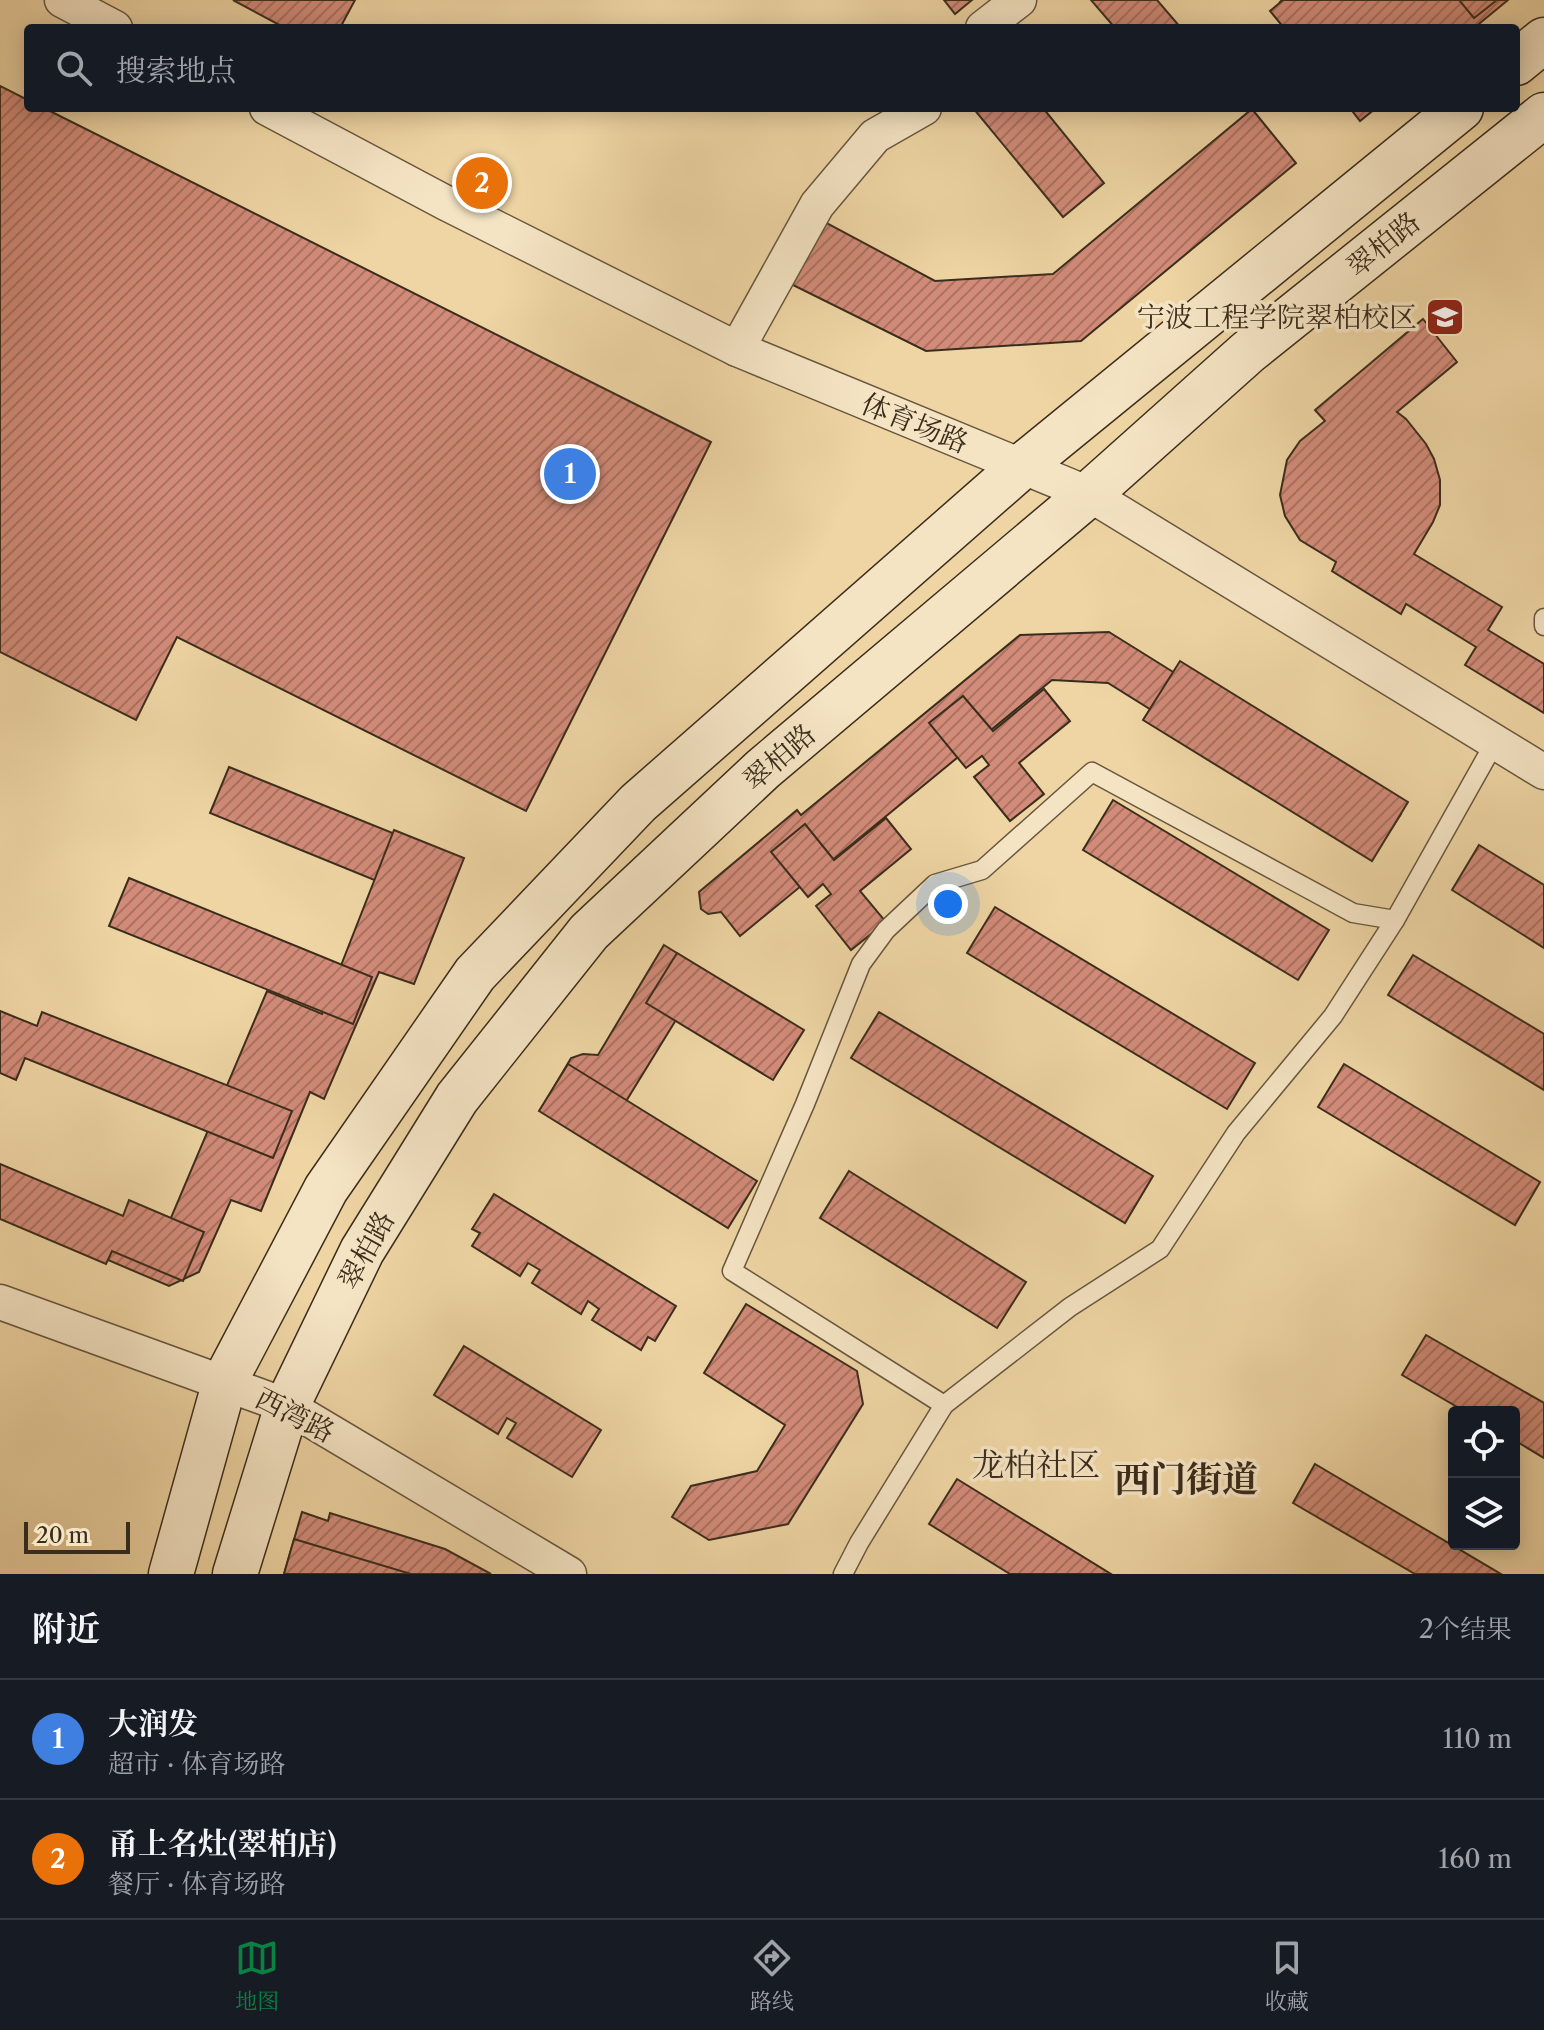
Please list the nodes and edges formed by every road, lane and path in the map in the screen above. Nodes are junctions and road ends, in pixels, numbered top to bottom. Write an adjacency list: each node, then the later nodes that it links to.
1 (62, 0): 3 (street)
2 (1019, 0): 4 (street)
3 (107, 24)
4 (988, 24)
5 (1544, 40): 6 (main road)
6 (1520, 60)
7 (275, 112): 11 (street, 体育场路)
8 (917, 112): 11 (street)
9 (1456, 112): 12 (main road, 翠柏路)
10 (1544, 115): 13 (main road, 翠柏路)
11 (737, 349): 12 (street, 体育场路)
12 (1021, 467): 13 (street, 体育场路); 20 (main road, 翠柏路)
13 (1089, 494): 16 (street, 体育场路); 22 (main road, 翠柏路)
14 (1544, 618): 15 (lane)
15 (1544, 626)
16 (1495, 742): 17 (street, 体育场路); 18 (lane)
17 (1544, 772)
18 (1395, 920): 21 (lane); 21 (lane)
19 (0, 1302): 20 (street, 西湾路)
20 (225, 1381): 22 (street, 西湾路); 23 (main road, 翠柏路)
21 (944, 1405): 26 (lane)
22 (287, 1406): 24 (main road, 翠柏路); 25 (street, 西湾路)
23 (171, 1574)
24 (235, 1574)
25 (569, 1574)
26 (843, 1574)

